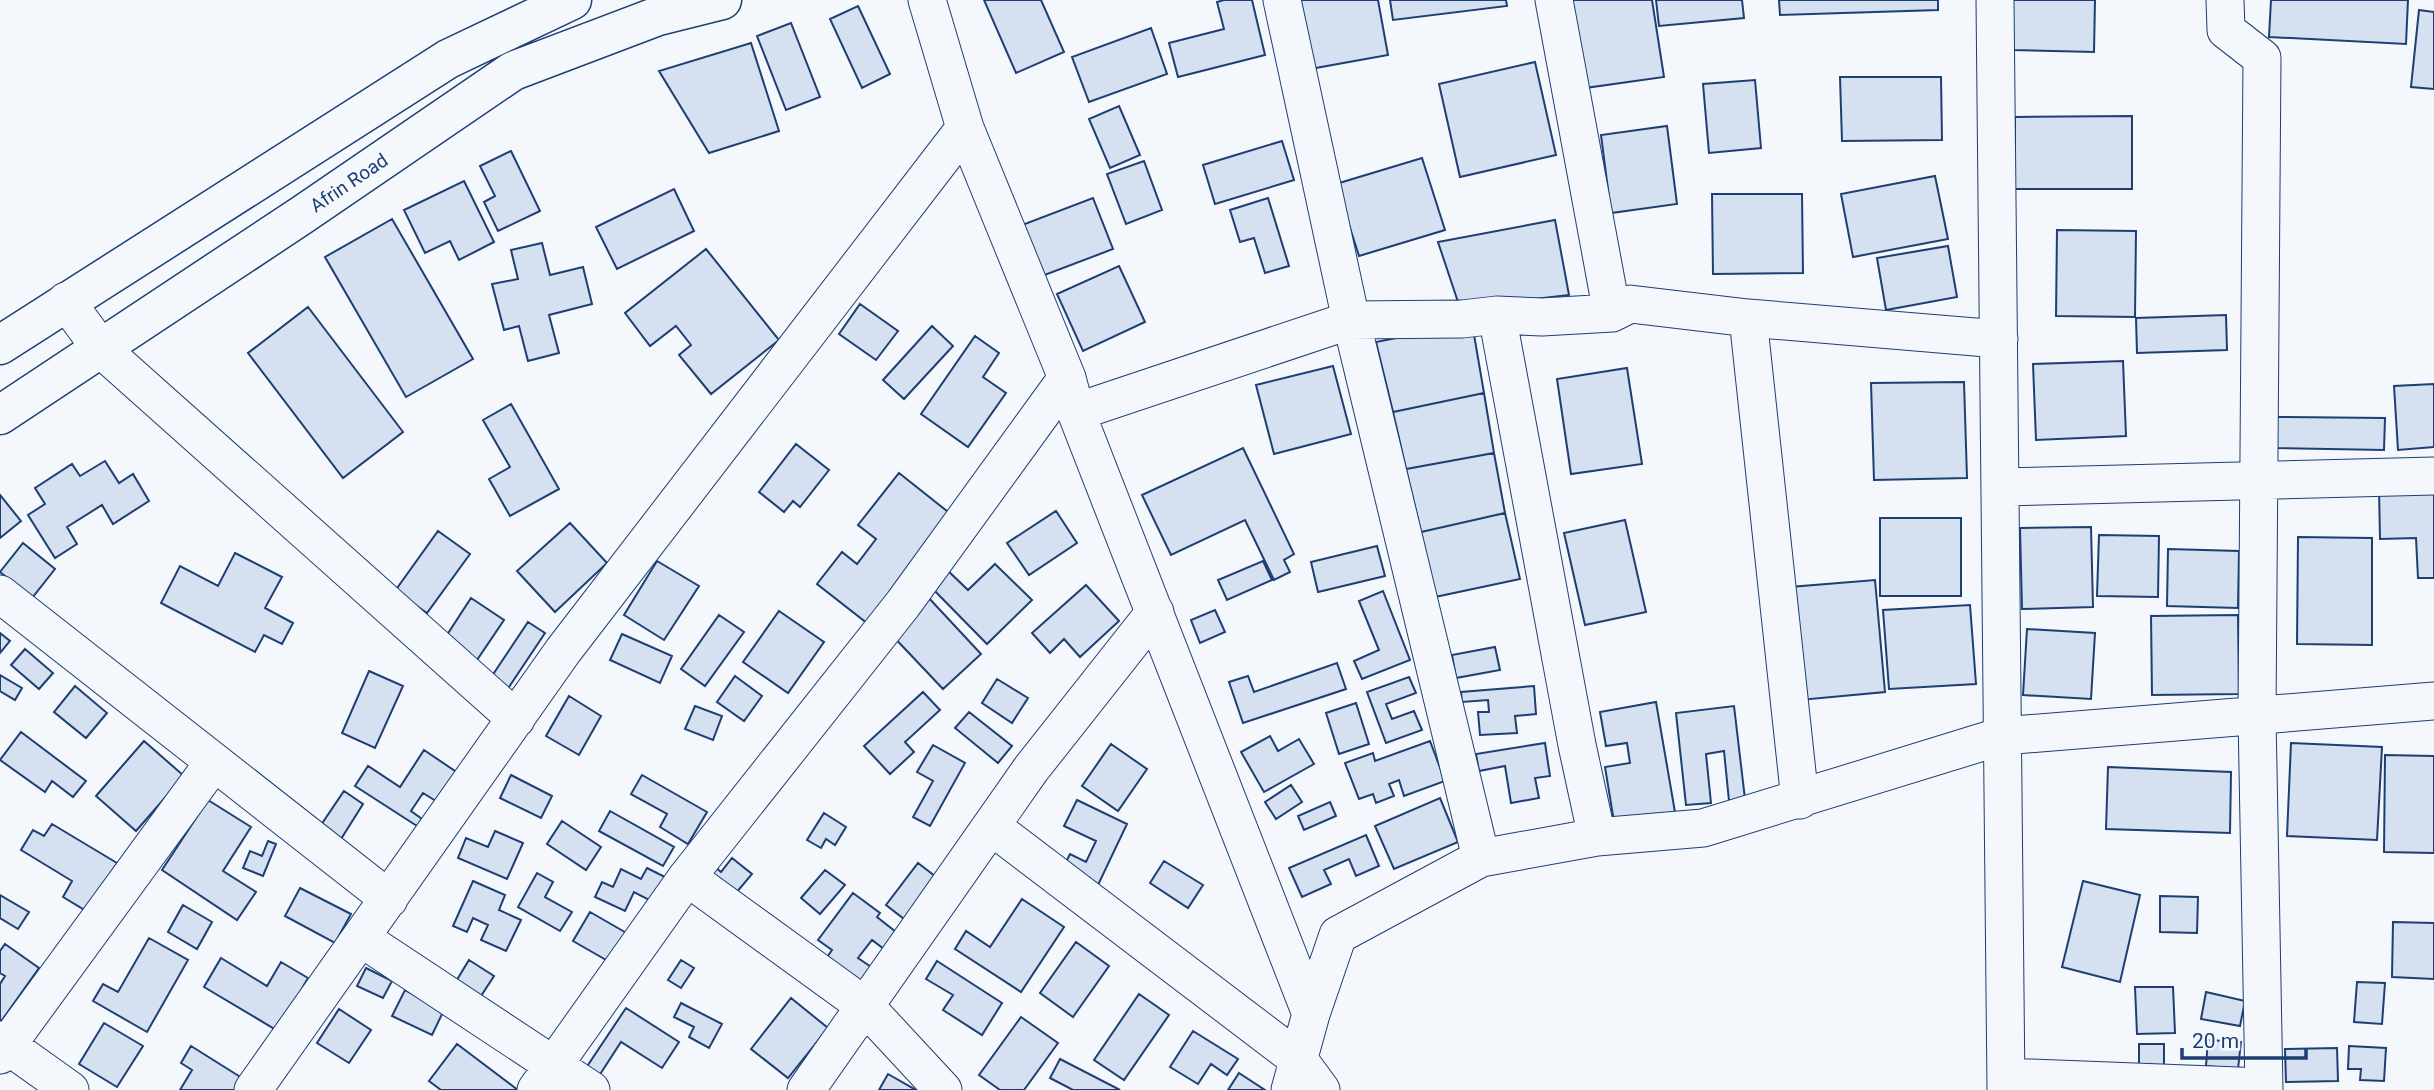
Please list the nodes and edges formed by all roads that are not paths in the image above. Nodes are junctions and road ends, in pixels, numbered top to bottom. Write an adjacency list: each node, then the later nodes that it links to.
1 (572, 0): 9 (main road)
2 (722, 0): 16 (main road, Afrin Road)
3 (927, 0): 8 (street)
4 (1282, 0): 13 (street)
5 (1554, 0): 10 (street)
6 (1995, 0): 14 (street)
7 (2225, 0): 20 (street)
8 (965, 128): 17 (street); 26 (street)
9 (66, 301): 15 (main road); 16 (street)
10 (1612, 313): 11 (street); 12 (street)
11 (1497, 315): 13 (street); 31 (street)
12 (1748, 318): 14 (street); 29 (street)
13 (1351, 320): 17 (street); 32 (street)
14 (1999, 338): 21 (street)
15 (0, 345)
16 (101, 349): 18 (main road, Afrin Road); 26 (street)
17 (1072, 395): 23 (street); 33 (street)
18 (0, 415)
19 (2434, 476): 20 (street)
20 (2259, 481): 21 (street); 25 (street)
21 (2000, 487): 27 (street)
22 (0, 594): 28 (street)
23 (1154, 612): 30 (street); 37 (street)
24 (2434, 701): 25 (street)
25 (2257, 716): 27 (street); 42 (street)
26 (516, 719): 34 (street)
27 (2002, 736): 29 (street); 41 (street)
28 (214, 762): 34 (street); 38 (street)
29 (1800, 800): 31 (street)
30 (991, 826): 36 (street); 39 (street)
31 (1597, 838): 32 (street)
32 (1480, 858): 37 (street)
33 (687, 877): 36 (street); 40 (street)
34 (388, 899): 35 (street)
35 (361, 938): 40 (street); 44 (street)
36 (865, 1006): 46 (street); 47 (street)
37 (1311, 1014): 39 (street)
38 (2, 1046): 43 (street)
39 (1294, 1075): 48 (street)
40 (544, 1078): 45 (street)
41 (2006, 1084): 42 (street)
42 (2264, 1089)
43 (70, 1090)
44 (253, 1090)
45 (590, 1090)
46 (806, 1090)
47 (943, 1090)
48 (1321, 1090)

